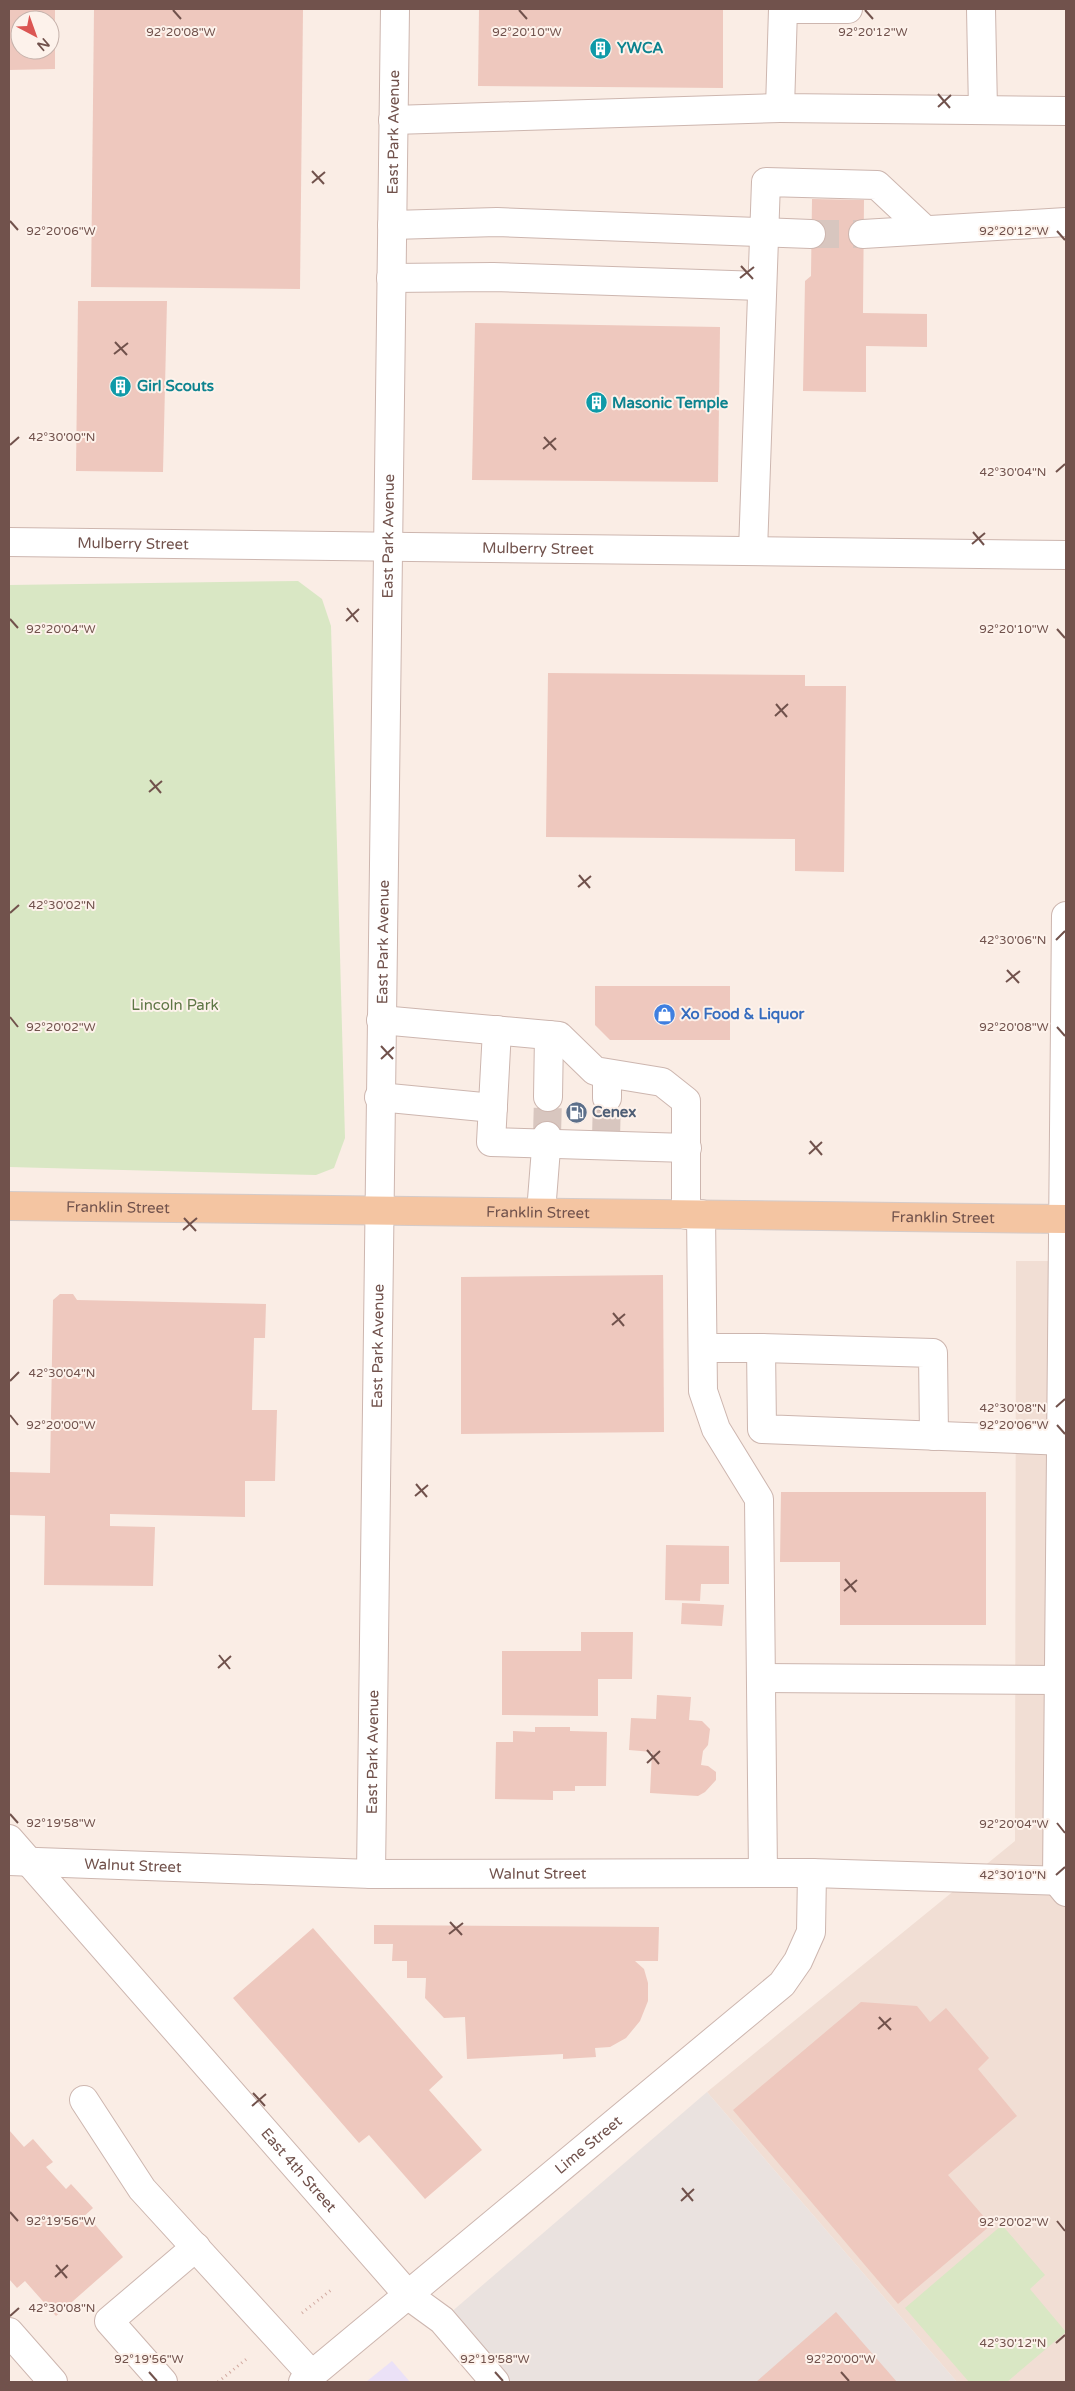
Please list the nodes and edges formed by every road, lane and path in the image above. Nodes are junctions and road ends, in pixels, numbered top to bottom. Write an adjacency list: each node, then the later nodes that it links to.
1 (394, 9): 7 (street, East Park Avenue)
2 (848, 9): 4 (street)
3 (981, 9): 5 (street)
4 (780, 108): 5 (street); 7 (street)
5 (983, 110): 6 (street)
6 (1066, 111)
7 (393, 120): 9 (street, East Park Avenue)
8 (1066, 222): 10 (street)
9 (392, 225): 11 (street); 14 (street, East Park Avenue)
10 (925, 230): 11 (street); 13 (street)
11 (764, 231): 12 (street); 15 (street)
12 (811, 234)
13 (864, 234)
14 (391, 278): 15 (street); 17 (street, East Park Avenue)
15 (761, 286): 18 (street)
16 (9, 542): 17 (street, Mulberry Street)
17 (387, 547): 18 (street, Mulberry Street); 21 (street, East Park Avenue)
18 (753, 551): 19 (street, Mulberry Street)
19 (1066, 555)
20 (1066, 916): 33 (street)
21 (380, 1020): 22 (street); 24 (street, East Park Avenue)
22 (497, 1030): 23 (street); 26 (street)
23 (549, 1035): 25 (street); 28 (street)
24 (379, 1097): 26 (street); 30 (street, East Park Avenue)
25 (548, 1097)
26 (493, 1108): 27 (street)
27 (547, 1140): 28 (street); 31 (street)
28 (688, 1148): 32 (street)
29 (9, 1206): 30 (main road, Franklin Street)
30 (378, 1210): 31 (main road, Franklin Street); 45 (street, East Park Avenue)
31 (540, 1212): 32 (main road, Franklin Street)
32 (694, 1214): 33 (main road, Franklin Street); 35 (street)
33 (1065, 1219): 34 (street)
34 (1064, 1341): 38 (street)
35 (703, 1348): 36 (street); 39 (street)
36 (761, 1348): 37 (street); 37 (street)
37 (934, 1436): 38 (street)
38 (1064, 1441): 40 (street)
39 (761, 1678): 40 (street); 43 (street)
40 (1059, 1680): 46 (street)
41 (9, 1839): 42 (street, East 4th Street)
42 (18, 1861): 45 (street, Walnut Street); 49 (street, East 4th Street)
43 (763, 1873): 44 (street, Walnut Street); 45 (street, Walnut Street)
44 (812, 1873): 46 (street, Walnut Street); 49 (street, Lime Street)
45 (371, 1874)
46 (1063, 1884)
47 (84, 2100): 48 (street)
48 (196, 2247): 51 (street); 53 (street)
49 (409, 2296): 51 (street, Lime Street); 54 (street, East 4th Street)
50 (9, 2332): 52 (street)
51 (308, 2379)
52 (53, 2382)
53 (163, 2382)
54 (495, 2382)

